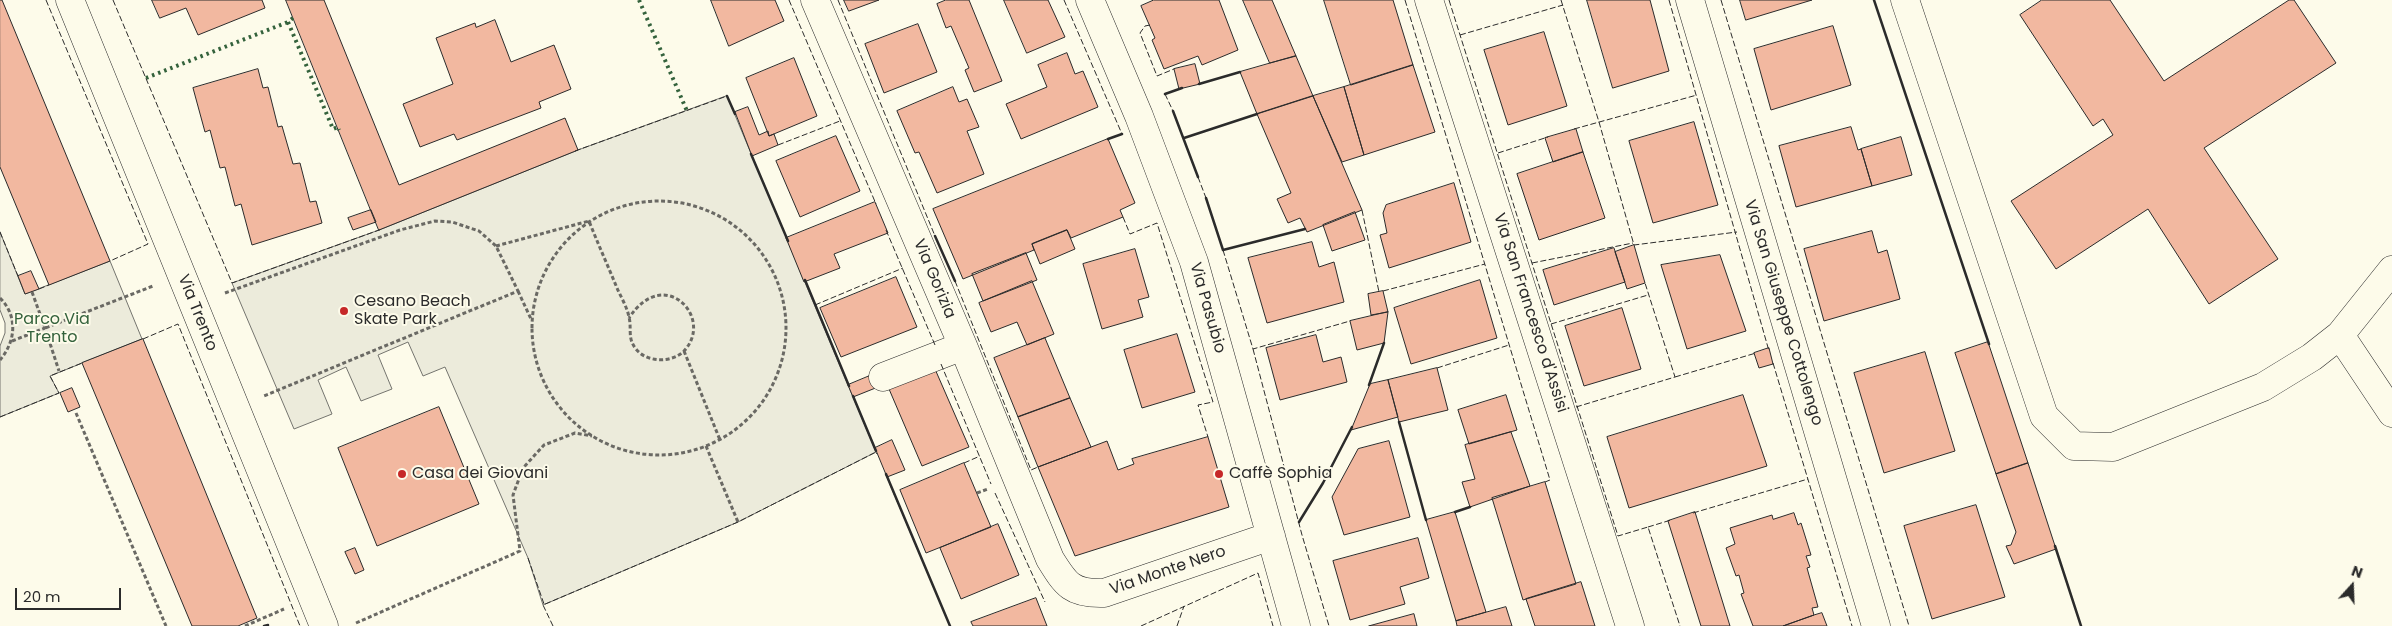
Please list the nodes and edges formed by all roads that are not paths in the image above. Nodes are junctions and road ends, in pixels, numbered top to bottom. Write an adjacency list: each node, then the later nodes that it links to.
1 (70, 0): 14 (street, Via Trento)
2 (816, 0): 9 (street, Via Gorizia)
3 (1090, 0): 12 (street, Via Pasubio)
4 (1429, 0): 16 (street, Via San Francesco d'Assisi)
5 (1690, 0): 17 (street, Via San Giuseppe Cottolengo)
6 (1905, 0): 8 (street)
7 (2392, 270): 8 (street)
8 (2340, 335): 11 (street)
9 (963, 346): 10 (street); 13 (street, Via Gorizia)
10 (883, 377)
11 (2392, 413)
12 (1270, 536): 13 (street, Via Monte Nero); 15 (street, Via Pasubio)
13 (1050, 559)
14 (324, 626)
15 (1296, 626)
16 (1630, 626)
17 (1876, 626)

